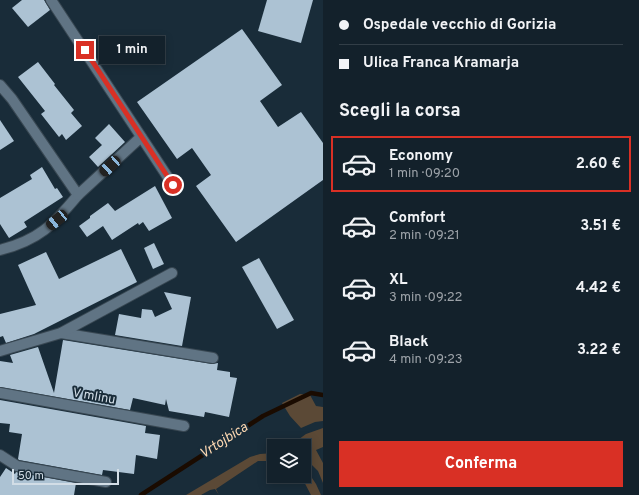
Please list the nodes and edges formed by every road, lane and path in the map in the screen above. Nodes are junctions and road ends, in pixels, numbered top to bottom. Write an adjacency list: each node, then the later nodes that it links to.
1 (51, 0): 3 (street)
2 (0, 85): 5 (street)
3 (141, 137): 4 (street); 5 (street)
4 (173, 185)
5 (78, 195): 6 (street)
6 (0, 250)
7 (172, 273): 8 (street)
8 (61, 333): 9 (street); 10 (street)
9 (0, 351)
10 (213, 358)
11 (0, 393): 12 (street, V mlinu)
12 (184, 426)
13 (0, 455): 14 (street)
14 (106, 482)

